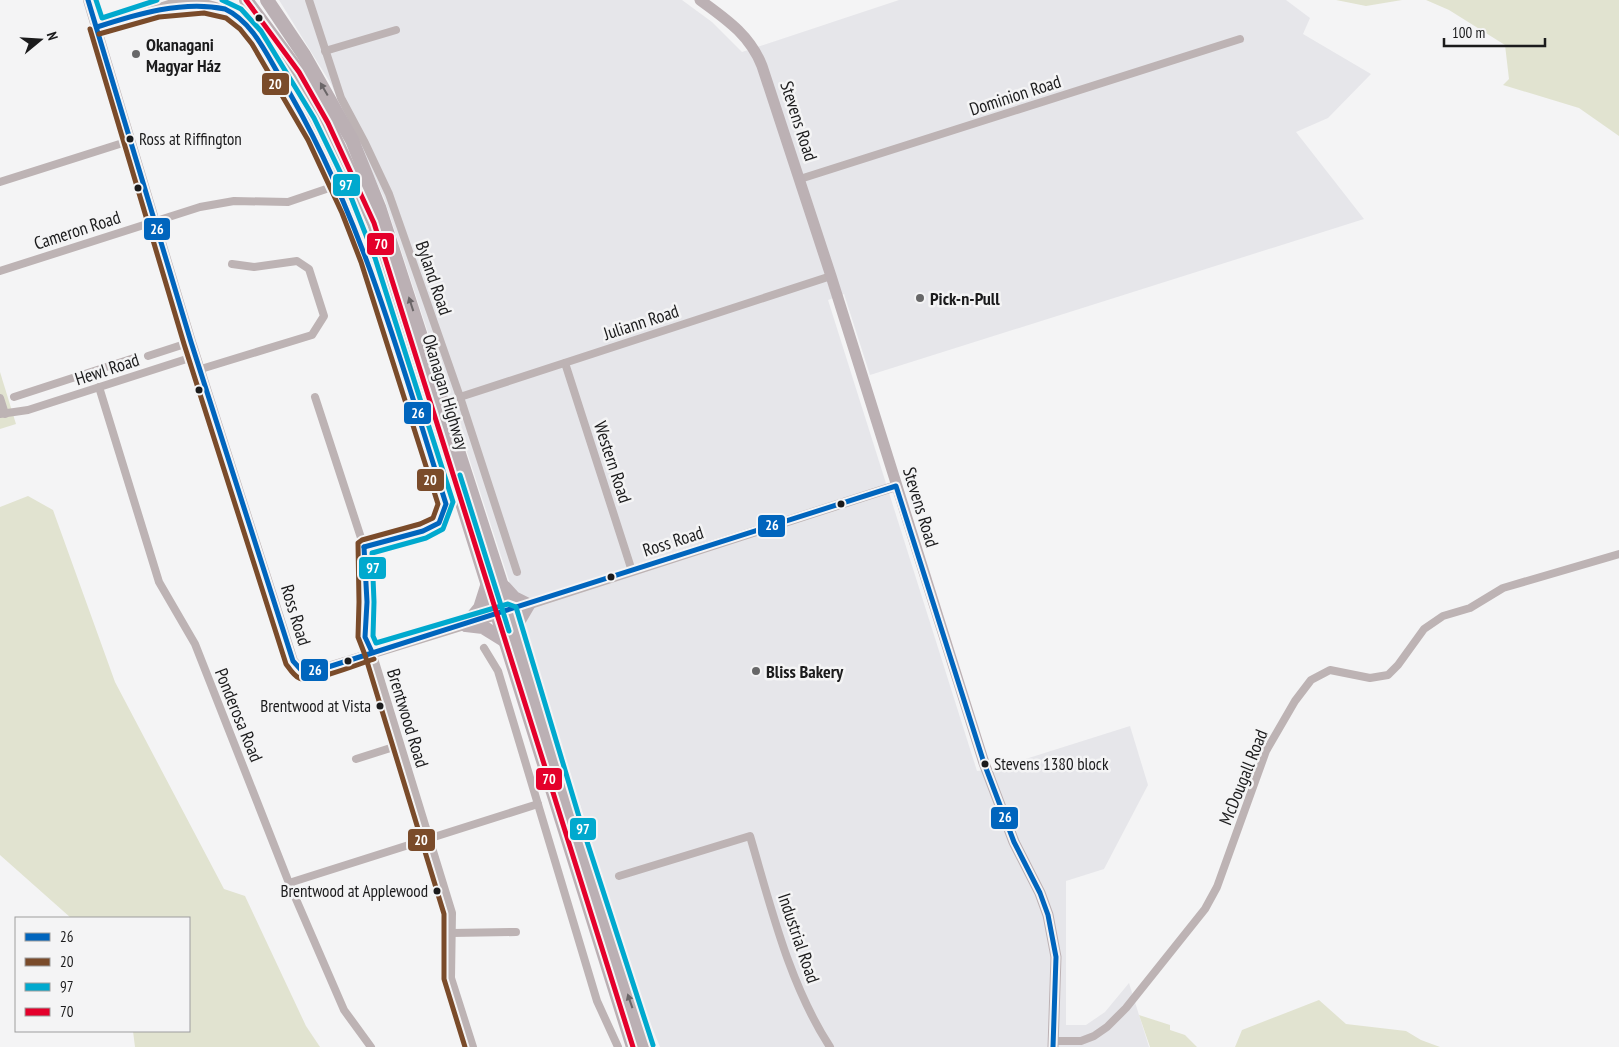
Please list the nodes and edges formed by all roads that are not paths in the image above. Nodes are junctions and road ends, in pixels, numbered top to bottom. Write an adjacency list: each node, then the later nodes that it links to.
1 (88, 0): 6 (street, Ross Road)
2 (246, 0): 36 (highway, Okanagan Highway)
3 (267, 0): 36 (highway, Okanagan Highway, one-way to 3)
4 (309, 0): 9 (street, Byland Road)
5 (700, 0): 11 (main road, Stevens Road)
6 (97, 27): 10 (street, Ross Road); 13 (street)
7 (396, 30): 9 (street)
8 (1240, 39): 11 (street, Dominion Road)
9 (325, 50): 28 (street, Byland Road)
10 (129, 141): 12 (street); 14 (street, Ross Road)
11 (800, 179): 17 (main road, Stevens Road)
12 (0, 182)
13 (338, 185): 14 (street, Cameron Road); 32 (street)
14 (155, 221): 16 (street, Cameron Road); 18 (street, Ross Road)
15 (232, 264): 23 (street)
16 (0, 271)
17 (831, 276): 22 (street, Juliann Road); 31 (main road, Stevens Road)
18 (191, 342): 19 (street, Hewl Road); 20 (street, Ross Road)
19 (148, 356)
20 (196, 356): 23 (street, Ross Road); 25 (street, Hewl Road)
21 (134, 358): 24 (street, Hewl Road)
22 (565, 363): 28 (street, Juliann Road); 34 (street, Western Road)
23 (201, 369): 42 (street, Ross Road)
24 (86, 373): 25 (street, Ponderosa Road); 26 (street, Hewl Road)
25 (96, 388): 30 (street, Hewl Road); 48 (street, Ponderosa Road)
26 (14, 397)
27 (315, 397): 32 (street, Brentwood Road)
28 (460, 397): 35 (street, Byland Road)
29 (0, 398): 30 (street)
30 (3, 414)
31 (896, 486): 34 (street, Ross Road); 51 (main road, Stevens Road)
32 (364, 547): 42 (street, Brentwood Road)
33 (1619, 554): 51 (street, McDougall Road)
34 (632, 571): 37 (street, Ross Road)
35 (517, 572)
36 (494, 585): 37 (highway); 38 (highway, Okanagan Highway); 39 (highway)
37 (528, 605): 38 (street, Ross Road); 40 (highway)
38 (503, 613): 39 (street, Ross Road); 40 (highway, Okanagan Highway)
39 (466, 624): 40 (highway); 42 (street, Ross Road)
40 (510, 637): 55 (highway, Okanagan Highway); 56 (highway, Okanagan Highway, one-way to 40)
41 (484, 648): 45 (street)
42 (372, 652): 43 (street, Brentwood Road)
43 (400, 745): 44 (street); 46 (street, Brentwood Road)
44 (356, 759)
45 (538, 804): 46 (street); 54 (street)
46 (428, 840): 48 (street); 50 (street, Brentwood Road)
47 (620, 876): 57 (street, Industrial Road)
48 (289, 883): 52 (street, Ponderosa Road)
49 (516, 932): 50 (street)
50 (452, 933): 53 (street, Brentwood Road)
51 (1054, 1044)
52 (371, 1047)
53 (473, 1047)
54 (618, 1047)
55 (633, 1047)
56 (646, 1047)
57 (830, 1047)

